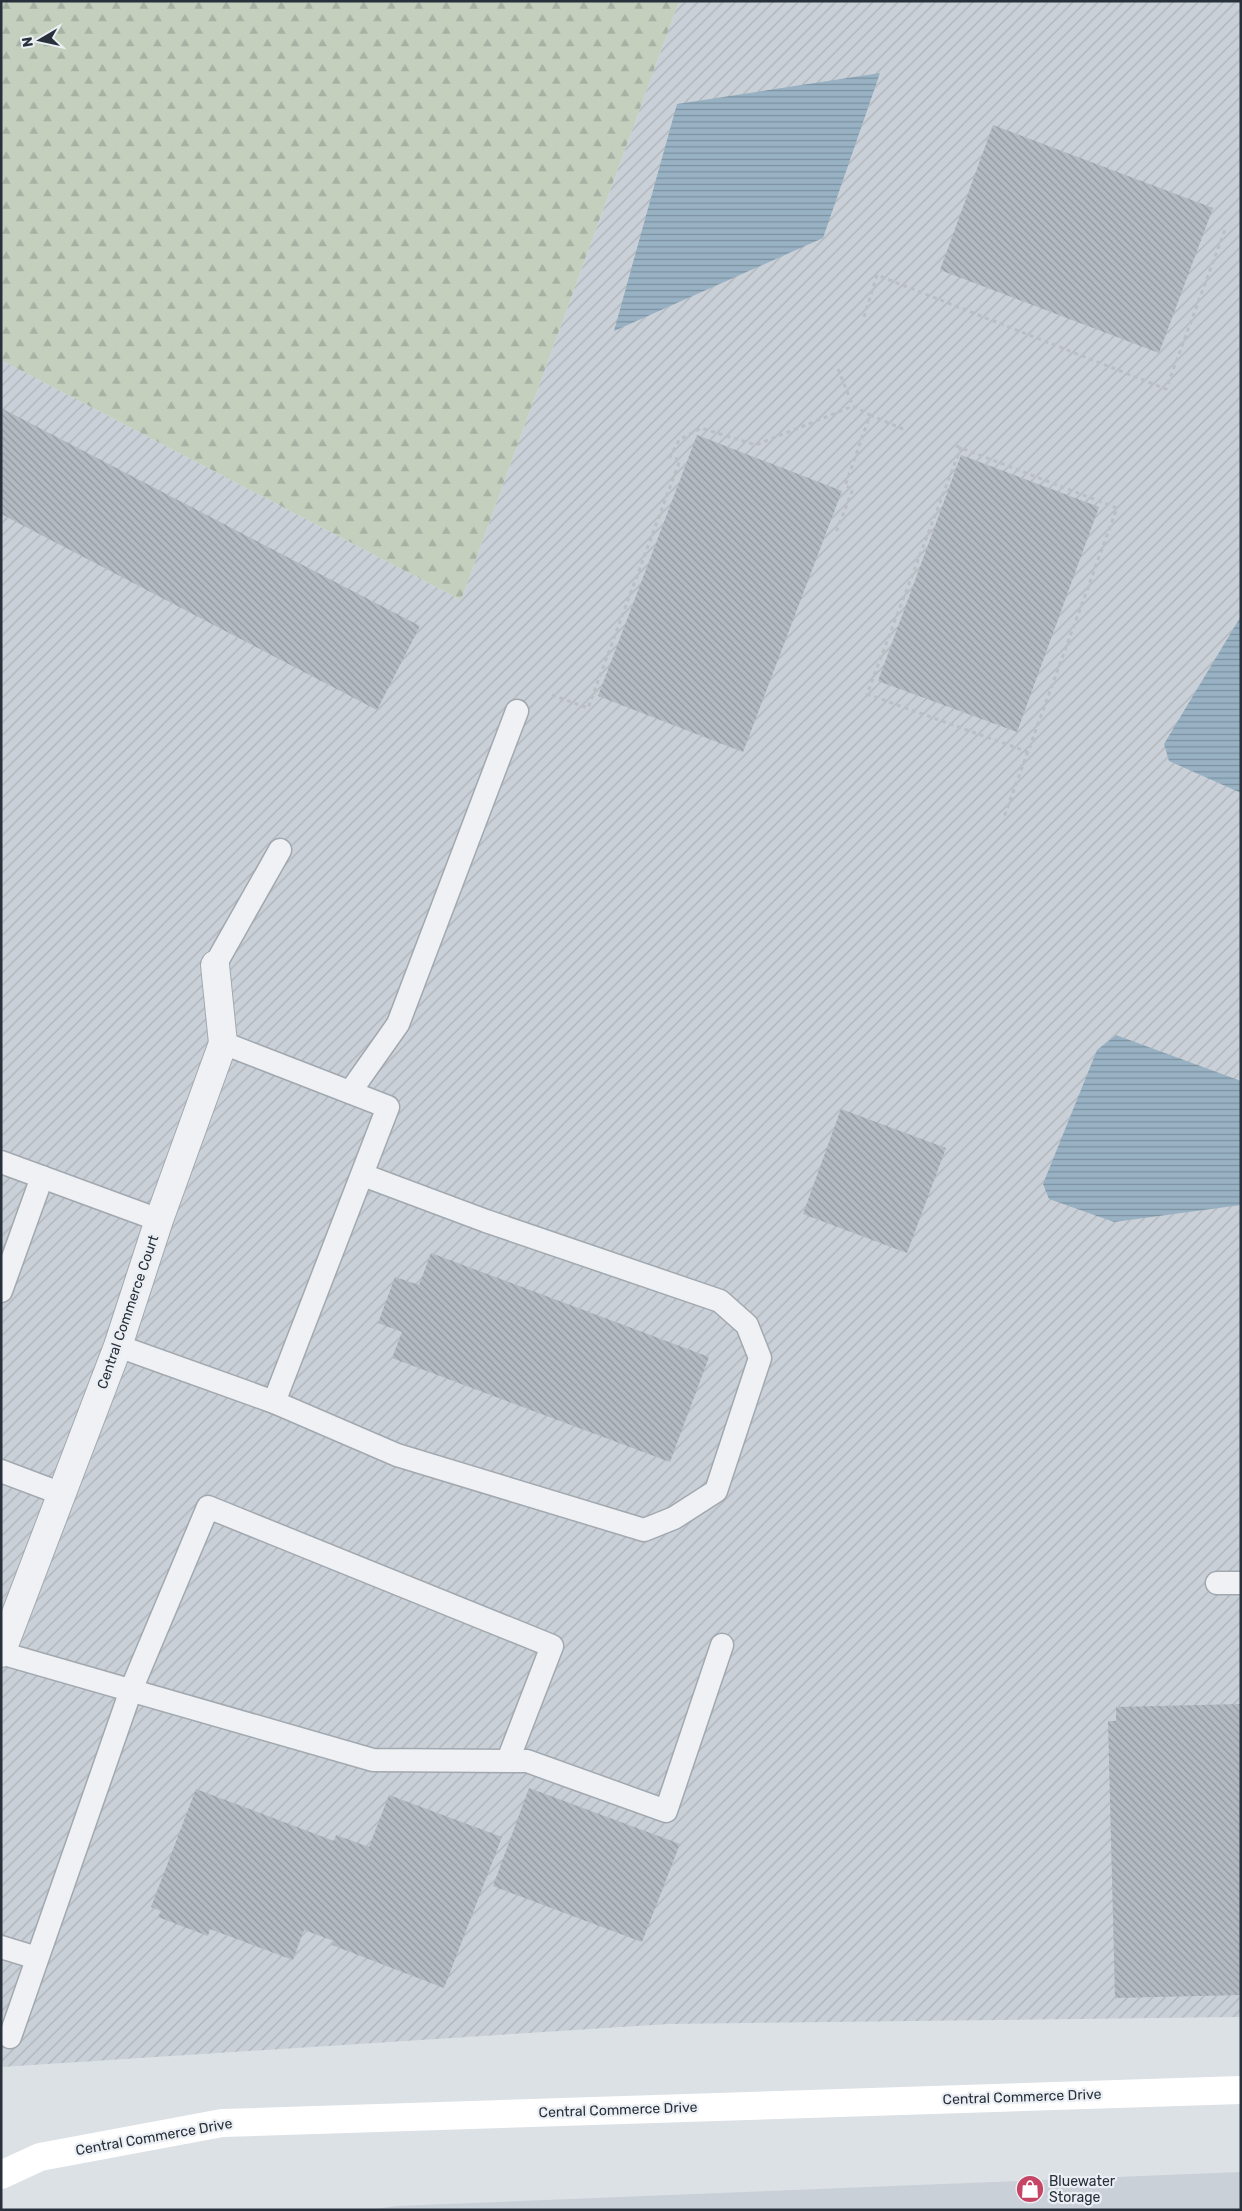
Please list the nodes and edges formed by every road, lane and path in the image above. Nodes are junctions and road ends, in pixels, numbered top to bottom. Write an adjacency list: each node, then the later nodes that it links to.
1 (1226, 227): 2 (path)
2 (864, 317)
3 (838, 369): 4 (path)
4 (853, 406): 5 (path); 8 (path)
5 (870, 414): 6 (path); 7 (path)
6 (903, 429)
7 (835, 535)
8 (552, 695)
9 (517, 712): 15 (lane)
10 (1028, 752): 10 (path); 11 (path)
11 (1004, 818)
12 (280, 850): 13 (lane)
13 (215, 965): 14 (street, Central Commerce Court)
14 (223, 1043): 15 (lane); 19 (street, Central Commerce Court)
15 (350, 1092): 17 (lane)
16 (1, 1162): 18 (lane)
17 (363, 1175): 22 (lane); 22 (lane)
18 (42, 1177): 19 (lane); 20 (lane)
19 (159, 1220): 21 (street, Central Commerce Court)
20 (1, 1291)
21 (118, 1346): 22 (lane); 24 (street, Central Commerce Court)
22 (274, 1402)
23 (1, 1471): 24 (lane)
24 (62, 1494): 28 (street, Central Commerce Court)
25 (1217, 1583): 26 (lane)
26 (1241, 1583)
27 (722, 1645): 30 (lane)
28 (1, 1653): 29 (lane)
29 (131, 1690): 30 (lane); 30 (lane); 32 (lane)
30 (508, 1760)
31 (1, 1947): 32 (lane)
32 (37, 1958): 33 (lane)
33 (10, 2036)
34 (1241, 2090): 35 (street, Central Commerce Drive)
35 (1, 2175)

